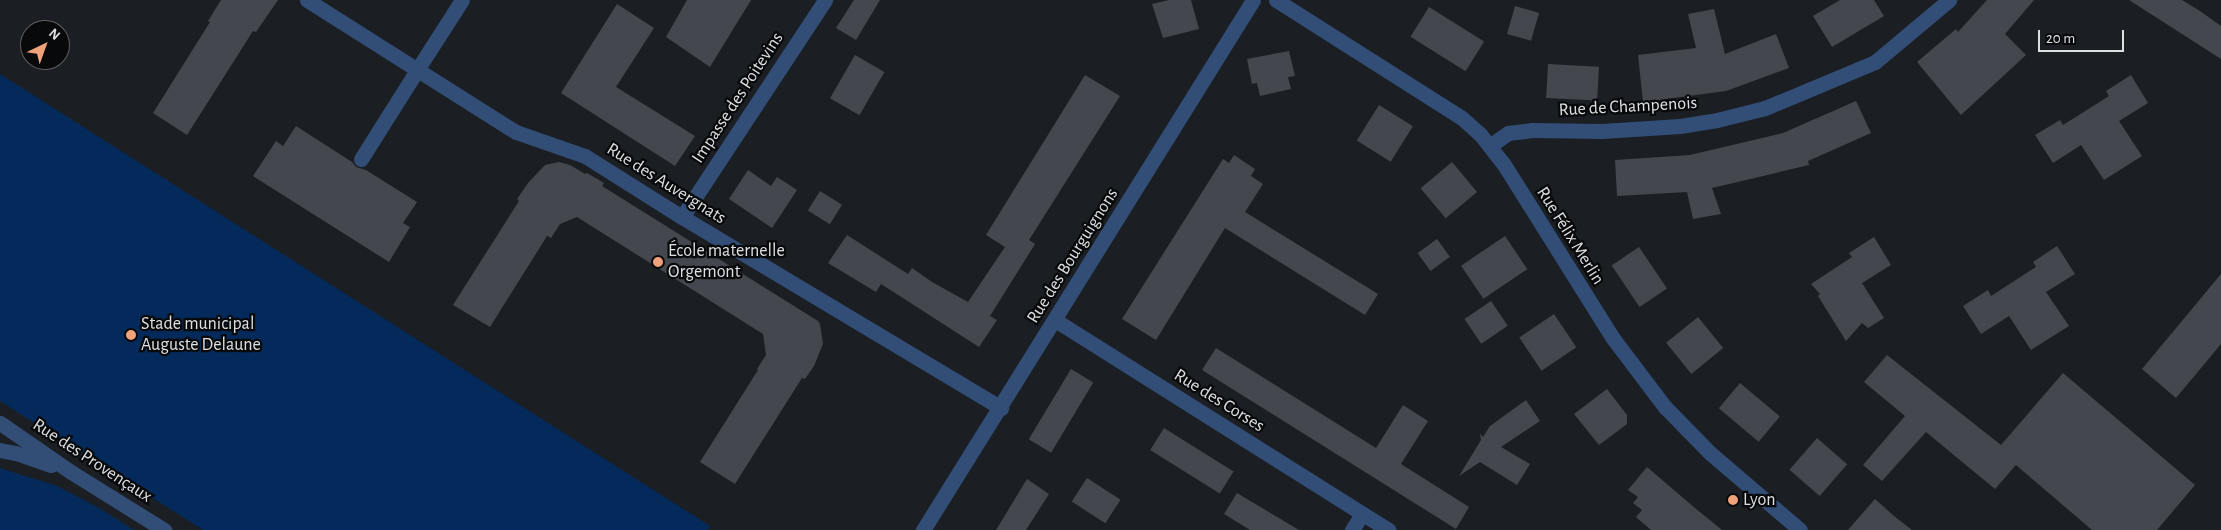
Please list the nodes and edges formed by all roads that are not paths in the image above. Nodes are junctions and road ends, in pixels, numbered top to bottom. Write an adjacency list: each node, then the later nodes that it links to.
1 (307, 0): 7 (street, Rue des Auvergnats)
2 (462, 0): 7 (street)
3 (825, 0): 10 (street, Impasse des Poitevins)
4 (1253, 0): 11 (street, Rue des Bourguignons)
5 (1276, 0): 8 (street, Rue Félix Merlin)
6 (1949, 0): 8 (street, Rue de Champenois)
7 (417, 70): 9 (street); 10 (street, Rue des Auvergnats)
8 (1490, 145): 21 (street, Rue Félix Merlin)
9 (361, 158)
10 (682, 217): 12 (street, Rue des Auvergnats)
11 (1055, 320): 12 (street, Rue des Bourguignons); 16 (street, Rue des Corses)
12 (1001, 408): 18 (street, Rue des Bourguignons)
13 (0, 423): 15 (street, Rue des Provençaux)
14 (0, 450): 15 (street)
15 (71, 472): 17 (street, Rue des Provençaux)
16 (1362, 514): 19 (street); 20 (street, Rue des Corses)
17 (164, 530)
18 (924, 530)
19 (1352, 530)
20 (1388, 530)
21 (1800, 530)

